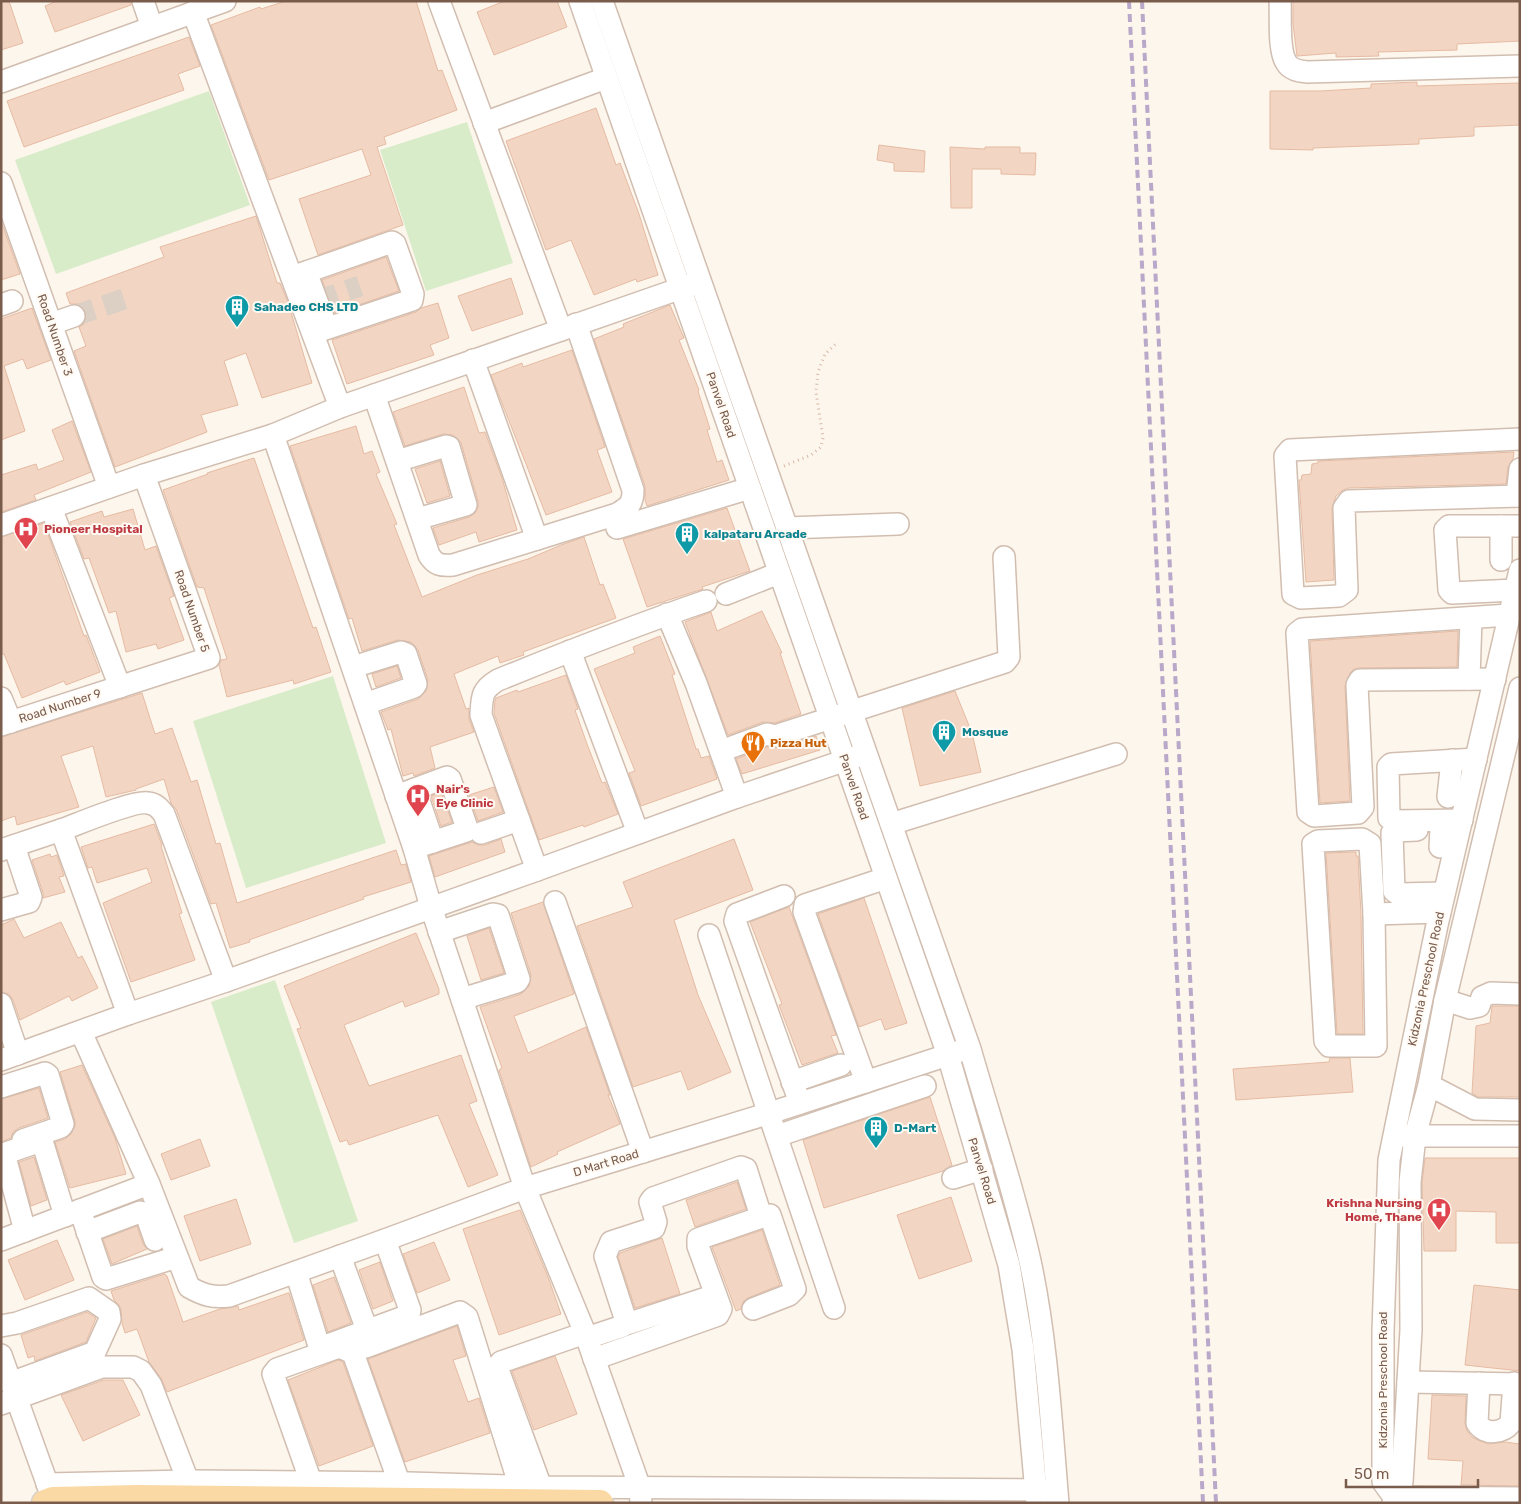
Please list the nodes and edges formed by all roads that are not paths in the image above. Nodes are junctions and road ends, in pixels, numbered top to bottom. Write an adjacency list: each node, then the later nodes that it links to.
1 (143, 1): 8 (street)
2 (225, 1): 7 (street)
3 (439, 1): 12 (street)
4 (580, 1): 10 (street, Panvel Road)
5 (602, 1): 15 (street, Panvel Road)
6 (1280, 1): 9 (street)
7 (193, 12): 8 (street); 14 (street)
8 (152, 27): 11 (street)
9 (1520, 66)
10 (606, 78): 12 (street); 16 (street, Panvel Road)
11 (1, 82)
12 (484, 123): 19 (street)
13 (1, 183): 18 (street, Road Number 3)
14 (299, 274): 20 (street); 20 (street)
15 (700, 281): 16 (street); 38 (street, Panvel Road)
16 (680, 288): 19 (street); 30 (street, Panvel Road)
17 (74, 316): 18 (street)
18 (51, 324): 29 (street, Road Number 3)
19 (569, 327): 21 (street); 39 (street)
20 (320, 330): 23 (street)
21 (473, 360): 22 (street); 39 (street)
22 (374, 395): 23 (street); 26 (street)
23 (340, 407): 24 (street)
24 (273, 435): 28 (street); 48 (street)
25 (1520, 439): 31 (street)
26 (402, 459): 33 (street); 33 (street)
27 (1520, 469): 31 (street)
28 (144, 475): 29 (street); 51 (street, Road Number 5)
29 (109, 487): 32 (street)
30 (750, 488): 37 (street); 42 (street, Panvel Road)
31 (1518, 496)
32 (51, 508): 35 (street); 51 (street)
33 (422, 518): 39 (street)
34 (898, 524): 38 (street)
35 (1, 525)
36 (1510, 526): 41 (street); 43 (street)
37 (617, 528)
38 (787, 528): 55 (street, Panvel Road)
39 (537, 539)
40 (1004, 557): 55 (street)
41 (1501, 560)
42 (779, 573): 44 (street); 56 (street, Panvel Road)
43 (1517, 580): 45 (street, Kidzonia Preschool Road)
44 (667, 614): 47 (street); 60 (street)
45 (1509, 615): 46 (street); 50 (street, Kidzonia Preschool Road)
46 (1471, 618): 49 (street); 49 (street)
47 (570, 651): 69 (street); 74 (street)
48 (353, 668): 54 (street); 54 (street)
49 (1470, 679): 50 (street)
50 (1495, 679): 58 (street, Kidzonia Preschool Road)
51 (120, 687): 57 (street, Road Number 9)
52 (1520, 688): 59 (street, Kidzonia Preschool Road)
53 (1, 698): 57 (street)
54 (365, 704): 66 (street)
55 (851, 712): 56 (street); 61 (street, Panvel Road)
56 (830, 718): 60 (street); 63 (street, Panvel Road)
57 (6, 724)
58 (1483, 732): 59 (street); 64 (street, Kidzonia Preschool Road)
59 (1508, 736): 90 (street, Kidzonia Preschool Road)
60 (720, 750): 67 (street)
61 (866, 754): 63 (street); 70 (street, Panvel Road)
62 (1116, 754): 70 (street)
63 (844, 759): 67 (street); 78 (street, Panvel Road)
64 (1476, 759): 65 (street); 72 (street, Kidzonia Preschool Road)
65 (1452, 760): 68 (street); 72 (street)
66 (406, 792): 75 (street); 75 (street)
67 (737, 797): 74 (street)
68 (1448, 797)
69 (520, 820): 73 (street); 77 (street)
70 (891, 824): 96 (street, Panvel Road)
71 (61, 830): 76 (street); 87 (street); 92 (street)
72 (1451, 831): 81 (street, Kidzonia Preschool Road); 81 (street)
73 (481, 833)
74 (638, 833): 77 (street)
75 (422, 841): 82 (street)
76 (9, 854): 83 (street)
77 (537, 870): 82 (street)
78 (886, 878): 97 (street, Panvel Road); 101 (street)
79 (784, 896): 100 (street)
80 (555, 902): 113 (street)
81 (1442, 902): 84 (street); 94 (street, Kidzonia Preschool Road)
82 (431, 907): 85 (street); 87 (street)
83 (1, 910)
84 (1374, 914): 95 (street); 95 (street)
85 (439, 932): 89 (street); 89 (street)
86 (709, 935): 107 (street)
87 (226, 981): 92 (street)
88 (1520, 994): 90 (street)
89 (462, 999): 117 (street)
90 (1445, 1000): 102 (street, Kidzonia Preschool Road)
91 (1, 1004): 98 (street)
92 (128, 1014): 93 (street)
93 (81, 1032): 98 (street); 116 (street)
94 (1412, 1045): 95 (street); 108 (street, Kidzonia Preschool Road)
95 (1376, 1046)
96 (970, 1049): 97 (street, D Mart Road); 148 (street, Panvel Road)
97 (948, 1055): 101 (street, D Mart Road); 114 (street, Panvel Road)
98 (10, 1057)
99 (841, 1065): 100 (street)
100 (792, 1082): 105 (street)
101 (866, 1082): 105 (street, D Mart Road)
102 (1429, 1085): 106 (street); 110 (street, Kidzonia Preschool Road)
103 (925, 1086): 109 (street)
104 (1, 1087): 112 (street)
105 (800, 1103): 107 (street, D Mart Road)
106 (1520, 1110)
107 (770, 1113): 109 (street); 113 (street, D Mart Road)
108 (1393, 1135): 110 (street); 150 (street, Kidzonia Preschool Road)
109 (777, 1136): 118 (street)
110 (1415, 1136): 111 (street); 136 (street, Kidzonia Preschool Road)
111 (1520, 1136)
112 (1, 1147)
113 (643, 1152): 117 (street, D Mart Road)
114 (982, 1169): 115 (street); 147 (street, Panvel Road)
115 (952, 1178)
116 (149, 1184): 119 (street); 125 (street)
117 (525, 1188): 123 (street, D Mart Road); 132 (street)
118 (800, 1206): 128 (street); 129 (street)
119 (73, 1213): 120 (street); 120 (street); 121 (street)
120 (25, 1231): 122 (street)
121 (88, 1232): 125 (street); 125 (street)
122 (1, 1240)
123 (385, 1240): 124 (street, D Mart Road); 133 (street)
124 (340, 1256): 126 (street, D Mart Road); 133 (street)
125 (170, 1259): 126 (street, D Mart Road)
126 (296, 1272): 133 (street)
127 (716, 1295): 127 (street); 135 (street)
128 (834, 1308)
129 (753, 1309)
130 (1, 1326): 139 (street)
131 (623, 1326): 132 (street)
132 (586, 1336): 135 (street); 144 (street)
133 (366, 1345): 142 (street); 143 (street)
134 (1, 1355): 139 (street)
135 (594, 1359): 145 (street)
136 (1408, 1382): 137 (street); 150 (street, Kidzonia Preschool Road)
137 (1479, 1383): 138 (street); 138 (street)
138 (1517, 1384)
139 (9, 1395): 140 (street); 146 (street)
140 (188, 1481): 141 (street); 146 (street)
141 (311, 1482): 142 (street); 142 (street)
142 (404, 1482): 143 (street)
143 (520, 1487): 144 (street)
144 (541, 1487): 145 (street)
145 (641, 1495): 147 (street)
146 (48, 1496): 151 (main road)
147 (1036, 1496): 148 (street)
148 (1058, 1496)
149 (1520, 1498): 150 (street)
150 (1394, 1500)
151 (586, 1503): 152 (main road)
152 (600, 1503)

